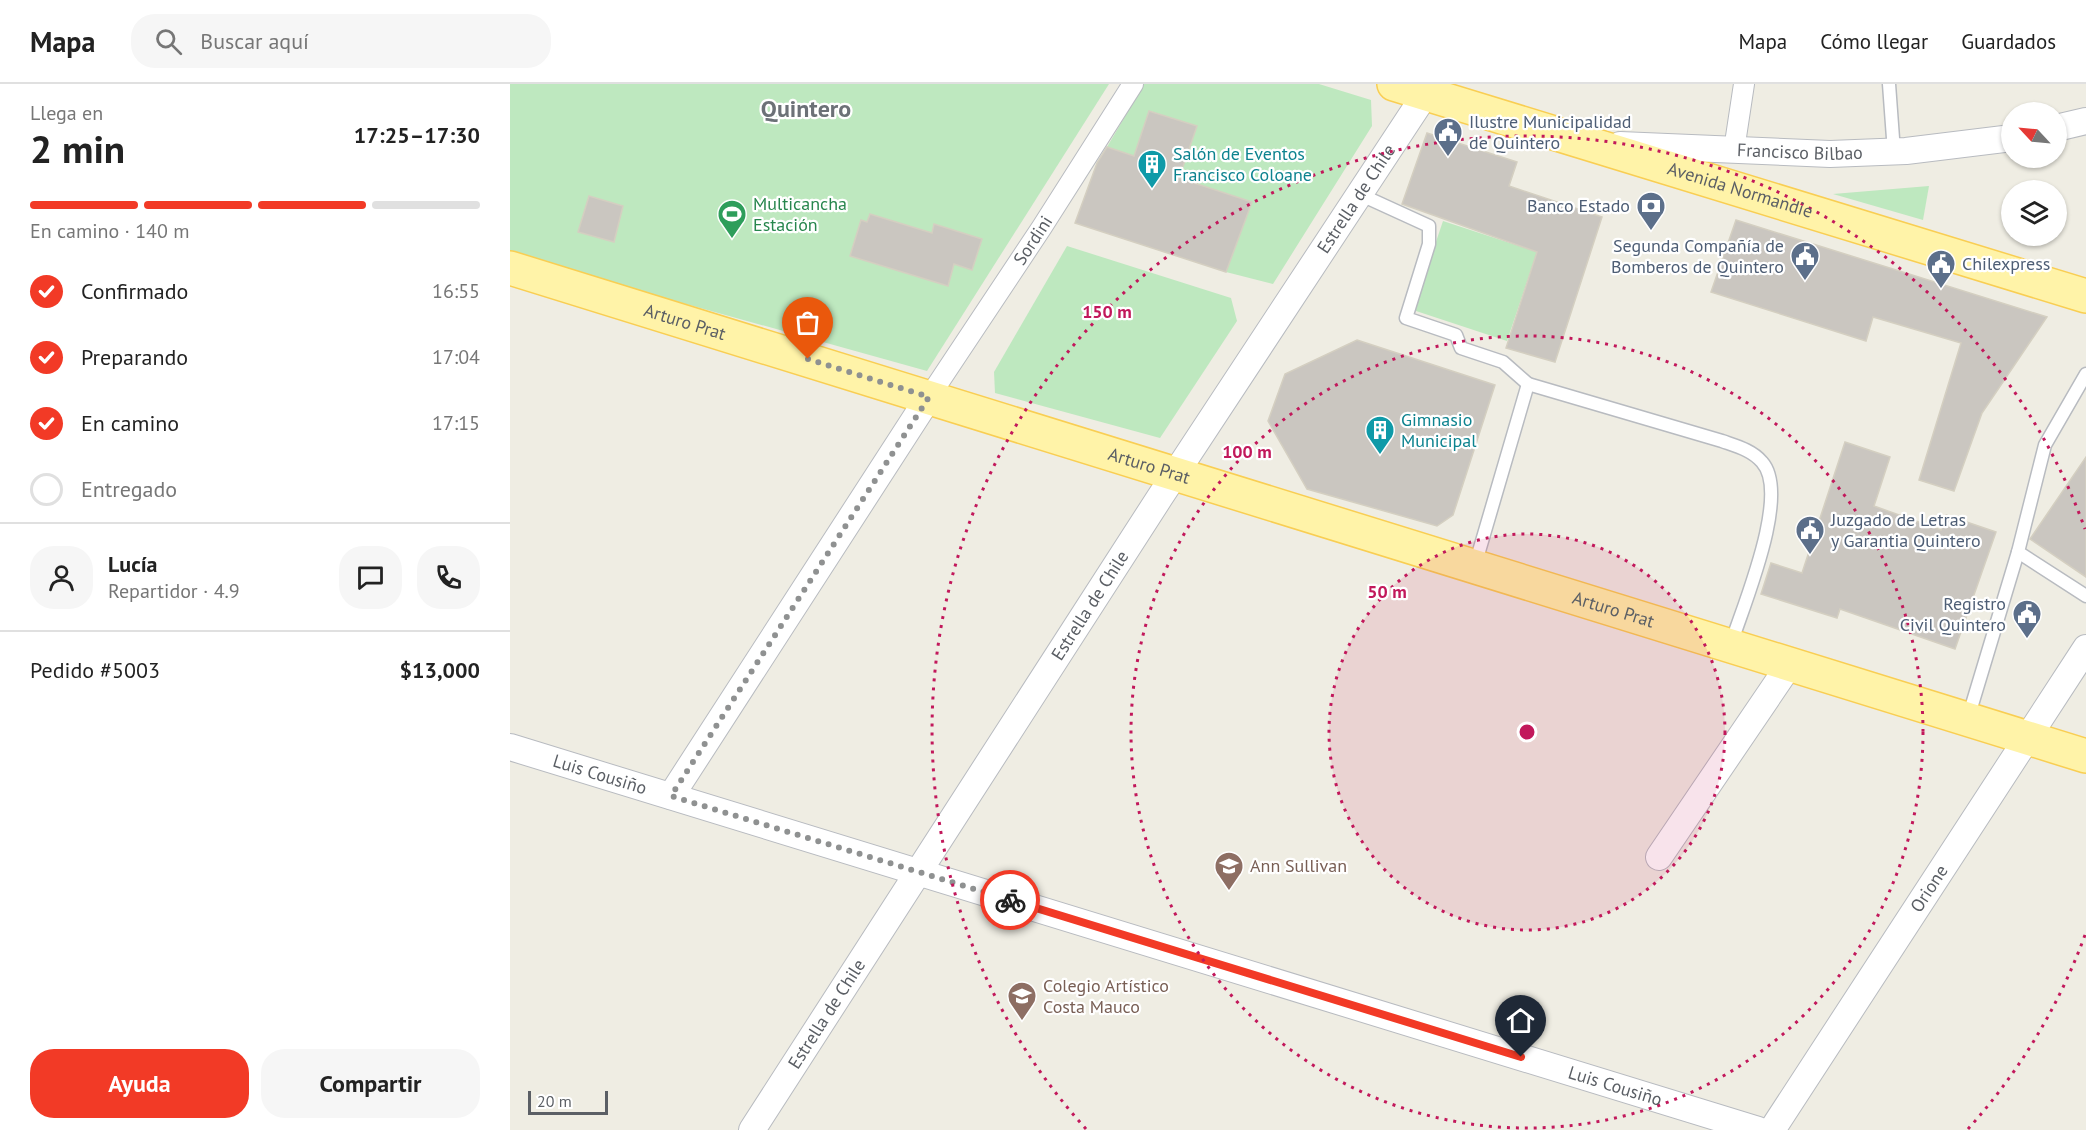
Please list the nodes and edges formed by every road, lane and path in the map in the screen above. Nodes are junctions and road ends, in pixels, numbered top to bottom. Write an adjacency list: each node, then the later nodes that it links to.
1 (1133, 84): 17 (street, Sordini)
2 (1394, 84): 5 (main road, Avenida Normandie)
3 (1744, 84): 10 (street)
4 (1889, 84): 11 (lane)
5 (1429, 89): 9 (main road, Avenida Normandie); 12 (street, Estrella de Chile)
6 (2086, 121): 7 (street)
7 (2067, 125)
8 (2001, 139): 11 (street, Francisco Bilbao)
9 (1589, 144): 10 (street, Francisco Bilbao); 14 (main road, Avenida Normandie)
10 (1734, 150): 11 (street, Francisco Bilbao)
11 (1894, 152)
12 (1359, 194): 16 (lane); 18 (street, Estrella de Chile)
13 (510, 268): 17 (main road, Arturo Prat)
14 (2086, 296)
15 (2086, 374): 19 (lane)
16 (1528, 384): 20 (lane); 22 (lane)
17 (929, 397): 18 (main road, Arturo Prat); 29 (street)
18 (1175, 474): 20 (main road, Arturo Prat); 31 (street, Estrella de Chile)
19 (2018, 552): 21 (lane); 25 (lane)
20 (1475, 567): 22 (main road, Arturo Prat)
21 (2086, 596)
22 (1730, 645): 24 (main road, Arturo Prat)
23 (2086, 648): 26 (street, Orione)
24 (1790, 664): 25 (main road, Arturo Prat); 30 (street)
25 (1968, 719): 26 (main road, Arturo Prat)
26 (2028, 738): 28 (main road, Arturo Prat); 34 (street, Orione)
27 (510, 747): 29 (street, Luis Cousiño)
28 (2086, 756)
29 (671, 796): 31 (street, Luis Cousiño)
30 (1659, 857)
31 (918, 872): 32 (street, Estrella de Chile); 33 (street, Luis Cousiño)
32 (752, 1130)
33 (1758, 1130)
34 (1772, 1130)

